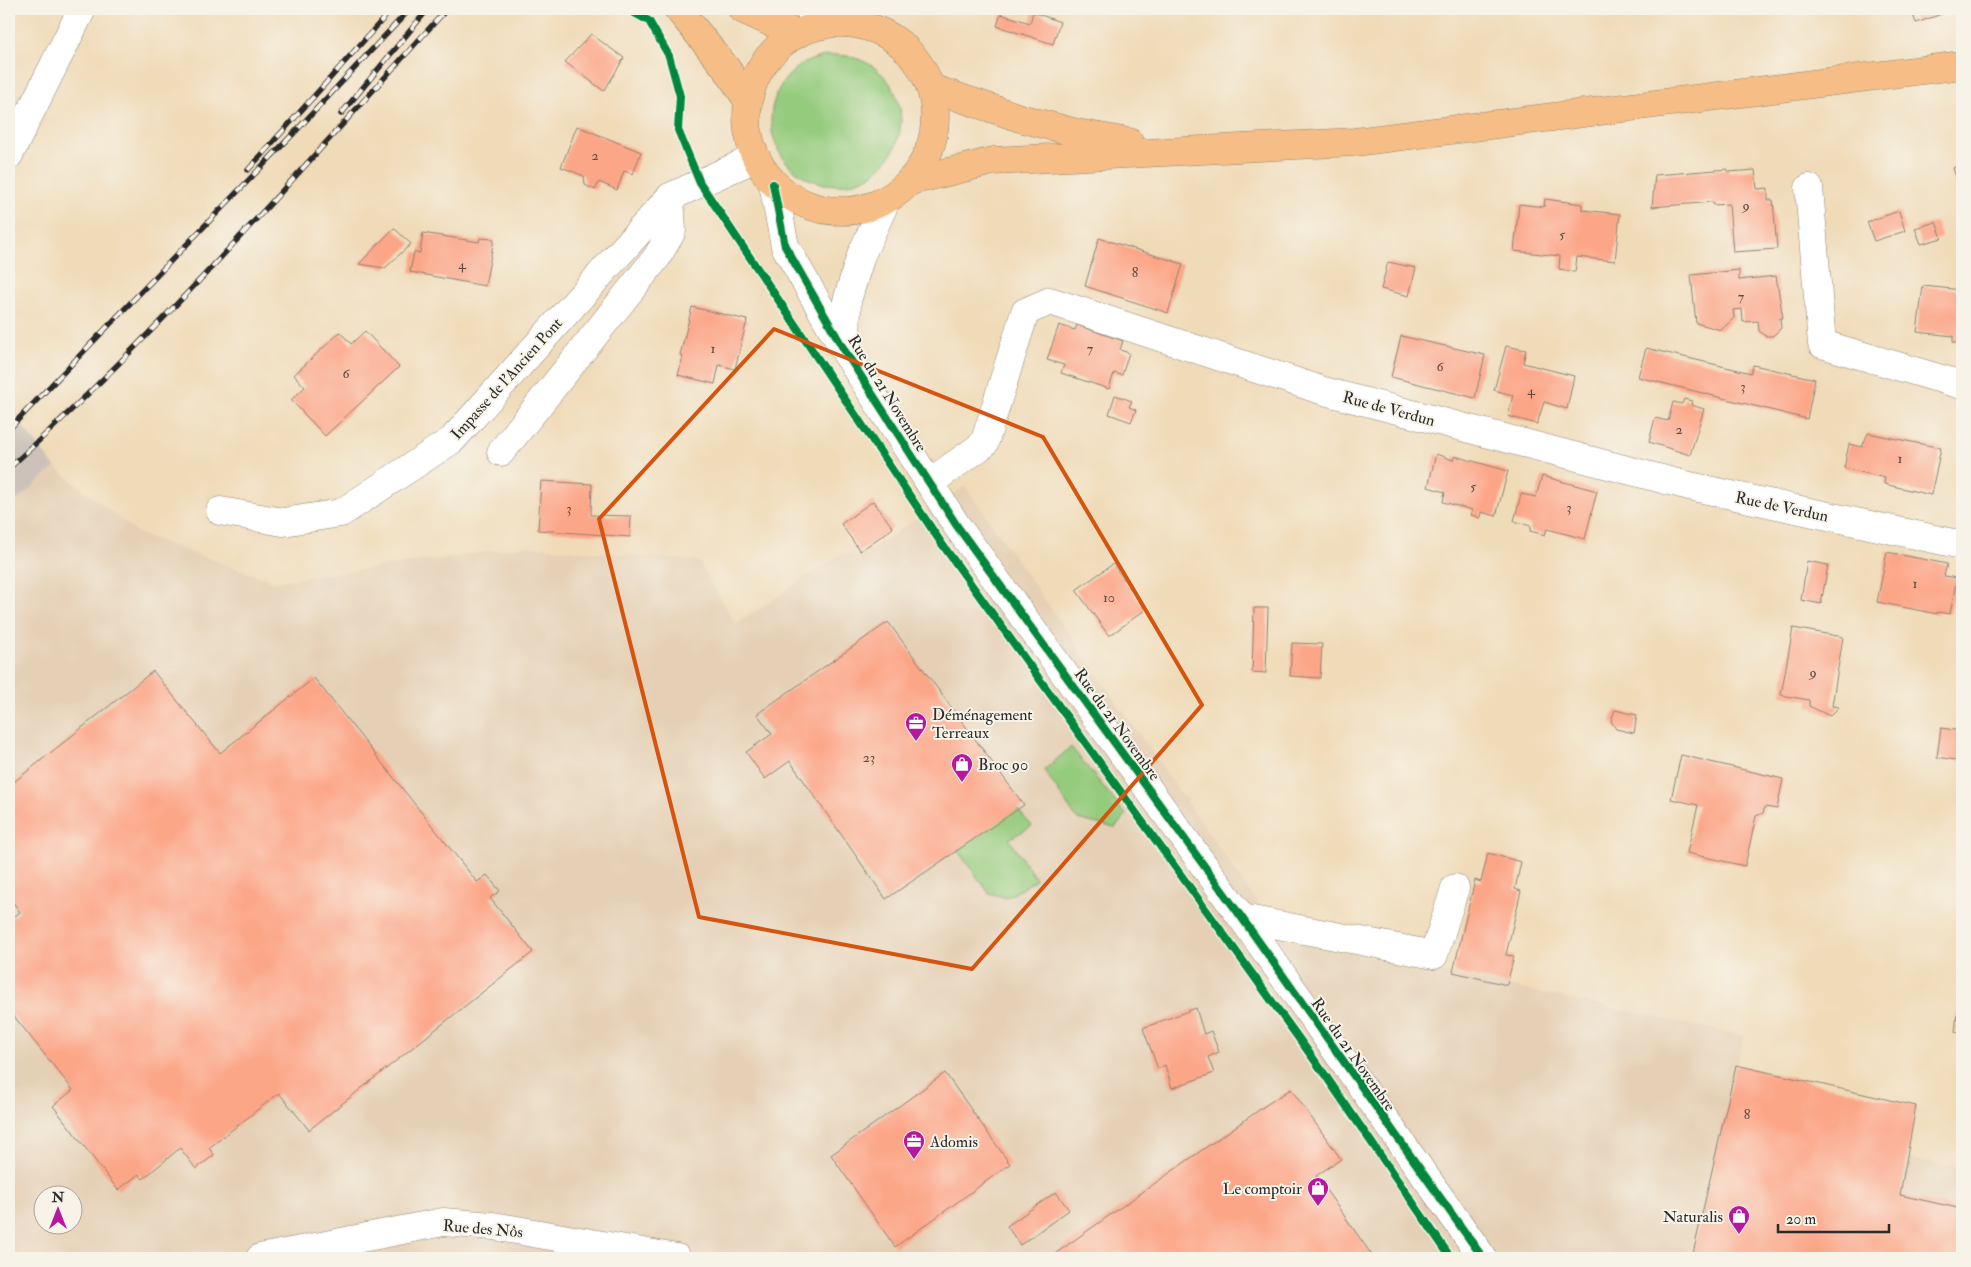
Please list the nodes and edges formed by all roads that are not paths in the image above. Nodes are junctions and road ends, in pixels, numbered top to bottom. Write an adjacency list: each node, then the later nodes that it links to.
1 (82, 9): 10 (street)
2 (678, 9): 8 (main road)
3 (742, 9): 5 (main road)
4 (816, 17): 5 (main road); 7 (main road)
5 (796, 34): 8 (main road)
6 (1959, 66): 9 (main road)
7 (932, 88): 9 (main road); 12 (main road)
8 (748, 99): 11 (main road)
9 (1178, 150): 12 (main road)
10 (9, 154)
11 (755, 158): 13 (main road); 15 (street, Impasse de l'Ancien Pont)
12 (911, 181): 16 (main road)
13 (773, 184): 16 (main road); 17 (street, Rue du 21 Novembre)
14 (1809, 188): 18 (street)
15 (670, 198): 19 (street); 21 (street, Impasse de l'Ancien Pont)
16 (886, 201): 17 (street, Rue du 21 Novembre)
17 (846, 353): 20 (street, Rue du 21 Novembre)
18 (1962, 385)
19 (501, 452)
20 (929, 483): 22 (street, Rue de Verdun); 24 (street, Rue du 21 Novembre)
21 (220, 511)
22 (1962, 544)
23 (1455, 888): 24 (street)
24 (1242, 918): 27 (street, Rue du 21 Novembre)
25 (260, 1258): 26 (street, Rue des Nôs)
26 (677, 1258)
27 (1483, 1258)

